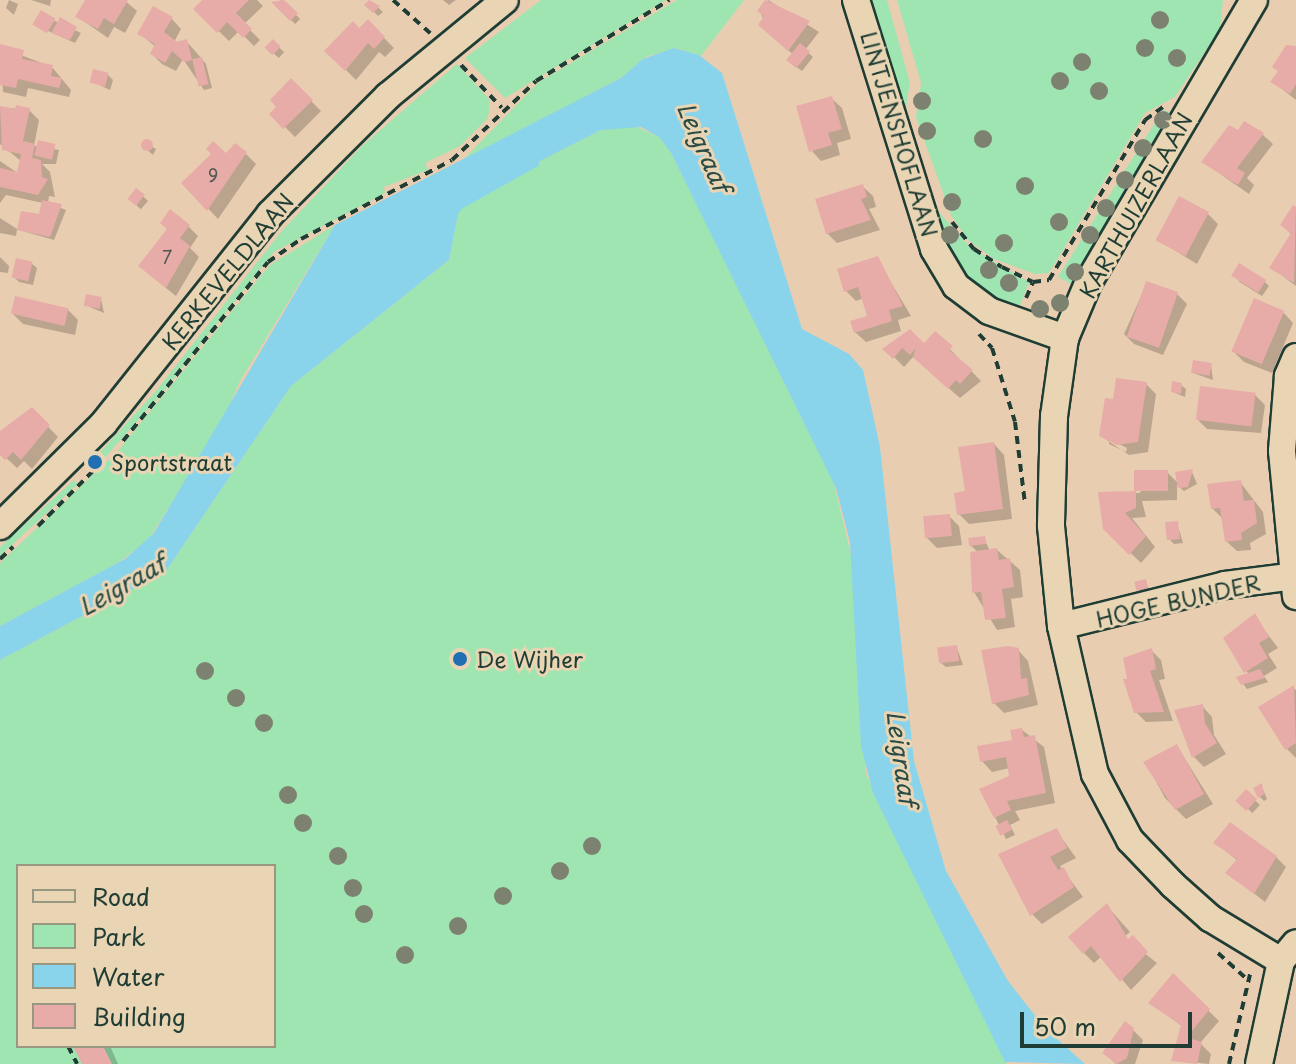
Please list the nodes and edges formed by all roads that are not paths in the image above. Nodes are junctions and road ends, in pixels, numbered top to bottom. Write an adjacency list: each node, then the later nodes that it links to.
1 (505, 0): 6 (street, KERKEVELDLAAN)
2 (856, 0): 4 (street, LINTJENSHOFLAAN)
3 (1254, 0): 4 (street, KARTHUIZERLAAN)
4 (1065, 338): 8 (street, KARTHUIZERLAAN)
5 (1296, 357): 7 (street)
6 (10, 534)
7 (1295, 583): 8 (street, HOGE BUNDER)
8 (1061, 626): 9 (street, KARTHUIZERLAAN)
9 (1288, 952): 10 (street)
10 (1259, 1064)

